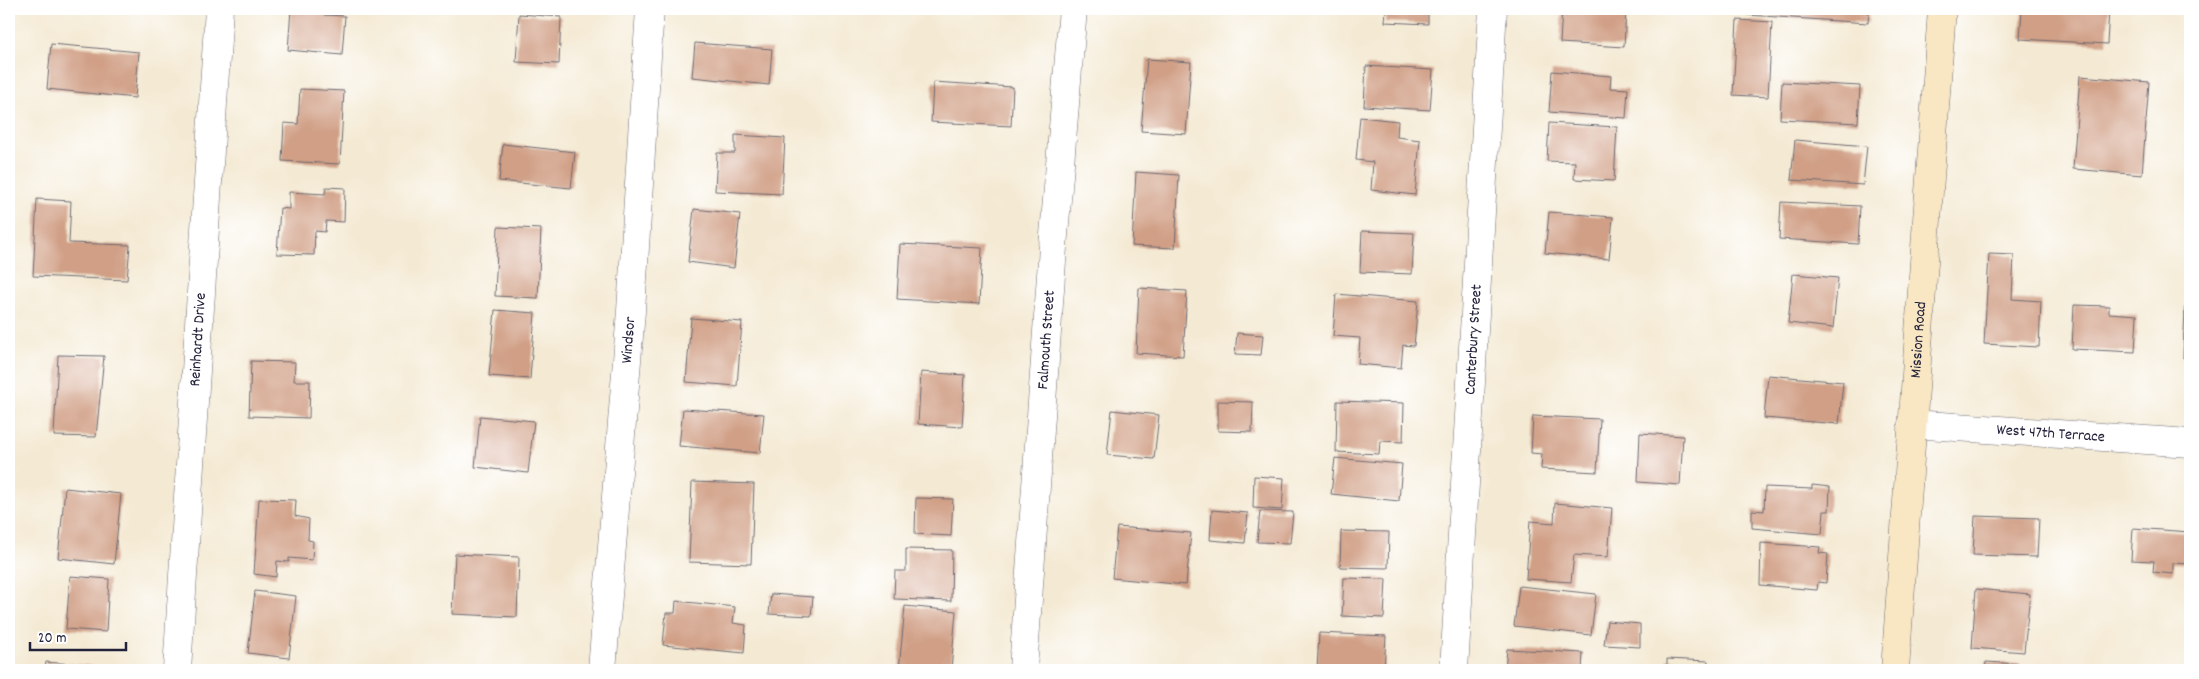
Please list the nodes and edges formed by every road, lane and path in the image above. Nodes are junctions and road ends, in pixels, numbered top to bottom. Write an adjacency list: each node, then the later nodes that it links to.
1 (219, 9): 8 (street, Reinhardt Drive)
2 (650, 9): 9 (street, Windsor)
3 (1073, 9): 10 (street, Falmouth Street)
4 (1493, 9): 11 (street, Canterbury Street)
5 (1942, 9): 6 (main road, Mission Road)
6 (1912, 424): 7 (street, West 47th Terrace); 12 (main road, Mission Road)
7 (2190, 443)
8 (177, 670)
9 (602, 670)
10 (1023, 670)
11 (1454, 670)
12 (1895, 670)

